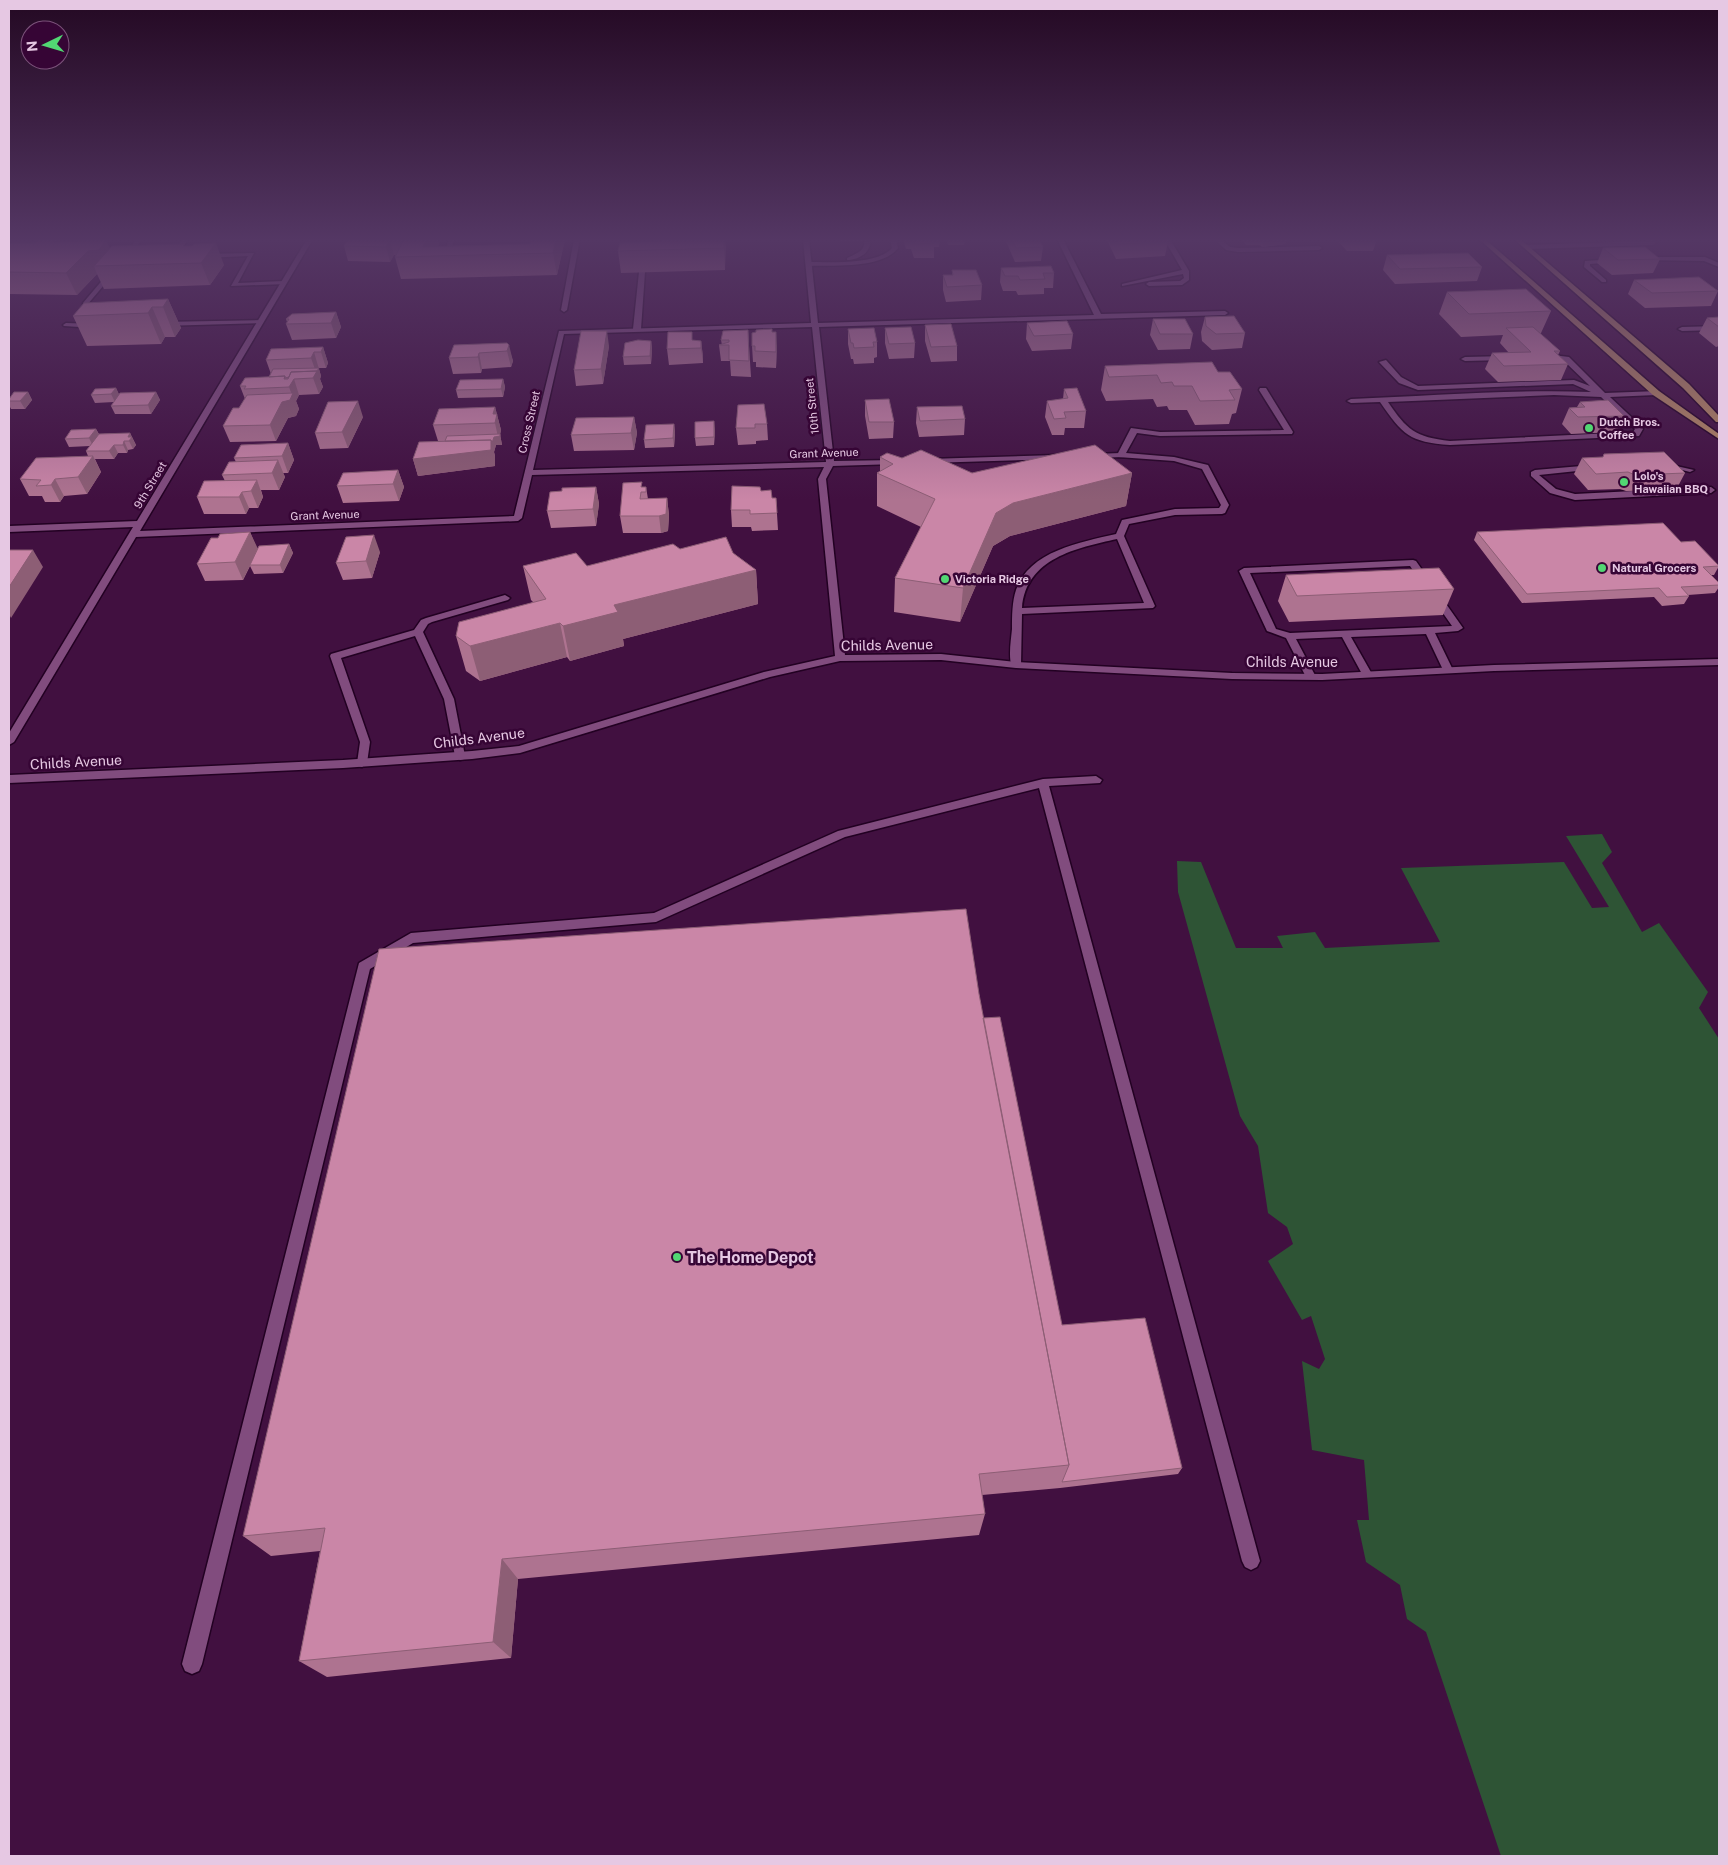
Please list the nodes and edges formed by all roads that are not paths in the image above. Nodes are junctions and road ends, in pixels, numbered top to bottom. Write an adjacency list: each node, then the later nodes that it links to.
1 (259, 326): 31 (street, 9th Street)
2 (743, 326): 7 (street)
3 (815, 326): 24 (street, 10th Street)
4 (1580, 326): 13 (main road)
5 (1617, 326): 17 (main road)
6 (1719, 328): 8 (street)
7 (637, 329): 28 (street, Cross Street)
8 (1682, 329)
9 (1513, 357): 9 (street)
10 (1383, 362): 14 (street)
11 (1573, 366): 11 (street); 14 (street)
12 (1263, 390): 19 (street)
13 (1656, 394): 14 (street); 18 (main road)
14 (1604, 395): 15 (street); 15 (street)
15 (1382, 399): 16 (street)
16 (1350, 400)
17 (1719, 420)
18 (1719, 437)
19 (1121, 455): 20 (street); 34 (street)
20 (1082, 456)
21 (1063, 457): 22 (street)
22 (917, 461)
23 (907, 462): 24 (street, Grant Avenue)
24 (830, 464): 28 (street, Grant Avenue); 41 (street, 10th Street)
25 (1660, 464): 27 (street)
26 (1604, 467): 29 (street)
27 (1690, 470)
28 (528, 474): 30 (street, Cross Street)
29 (1711, 490)
30 (518, 518): 33 (street, Grant Avenue)
31 (140, 524): 32 (street); 33 (street, 9th Street)
32 (9, 529)
33 (133, 534): 47 (street, 9th Street)
34 (1120, 536): 36 (street); 36 (street)
35 (505, 598): 38 (street)
36 (1019, 610): 43 (street)
37 (1429, 630): 39 (street); 40 (street); 44 (street)
38 (418, 632): 48 (street); 49 (street)
39 (1345, 634): 40 (street); 45 (street)
40 (1290, 636): 46 (street)
41 (840, 658): 43 (street, Childs Avenue); 48 (street, Childs Avenue)
42 (1719, 662): 44 (street, Childs Avenue)
43 (1016, 665): 46 (street, Childs Avenue)
44 (1448, 670): 45 (street, Childs Avenue)
45 (1367, 674): 46 (street, Childs Avenue)
46 (1311, 677)
47 (9, 742)
48 (460, 756): 49 (street, Childs Avenue)
49 (362, 763): 50 (street, Childs Avenue)
50 (9, 779)
51 (1096, 780): 52 (street)
52 (1043, 783): 53 (street); 54 (street)
53 (1251, 1560)
54 (192, 1664)

